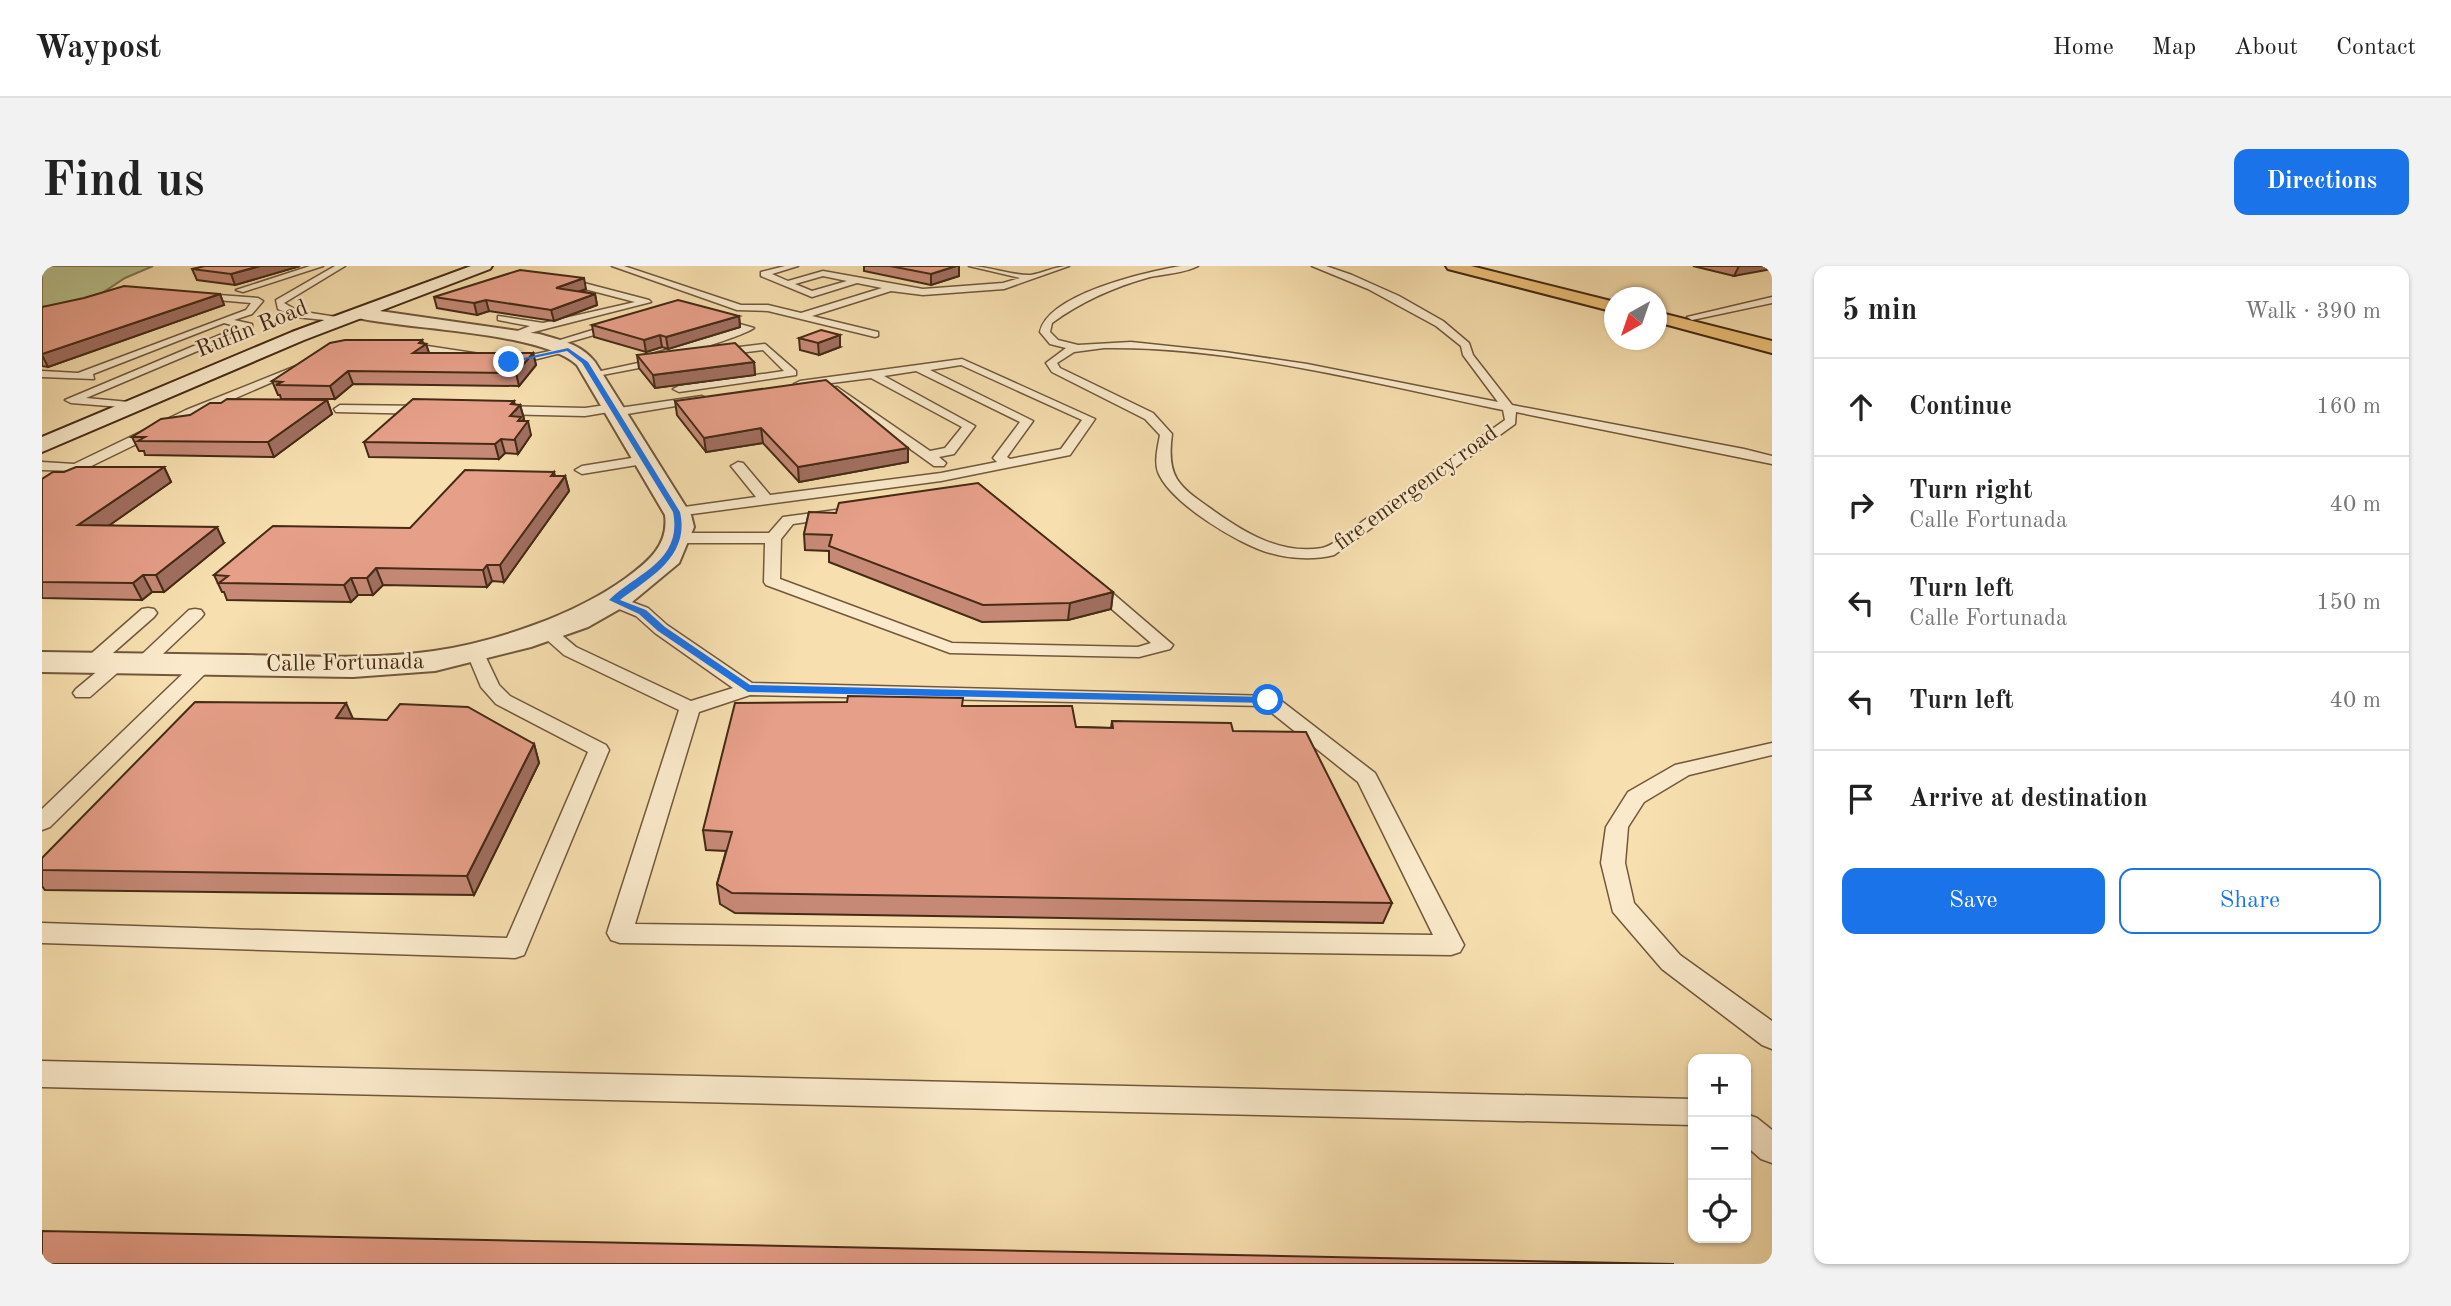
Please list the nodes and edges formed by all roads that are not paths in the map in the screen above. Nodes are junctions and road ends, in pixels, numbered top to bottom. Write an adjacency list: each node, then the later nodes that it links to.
1 (319, 266): 17 (lane)
2 (341, 266): 18 (lane)
3 (485, 266): 36 (street, Ruffin Road)
4 (616, 266): 31 (lane)
5 (794, 266): 22 (lane)
6 (850, 266): 15 (lane)
7 (973, 266): 13 (lane)
8 (1031, 266): 16 (lane)
9 (1065, 266): 20 (lane)
10 (1194, 266): 43 (lane, fire emergency road)
11 (1316, 266): 56 (lane, fire emergency road)
12 (1453, 266): 14 (main road)
13 (988, 267): 16 (lane)
14 (1489, 271): 28 (main road)
15 (823, 273): 21 (lane); 22 (lane)
16 (1014, 274): 20 (lane)
17 (288, 275): 18 (lane); 24 (lane)
18 (322, 277): 36 (lane)
19 (547, 277): 45 (lane)
20 (1031, 277): 23 (lane)
21 (857, 280): 23 (lane); 26 (lane)
22 (787, 284): 26 (lane)
23 (891, 288): 34 (lane)
24 (240, 290)
25 (183, 294): 38 (lane)
26 (812, 294): 27 (lane)
27 (801, 298)
28 (1604, 299)
29 (1772, 300): 37 (lane)
30 (790, 301): 31 (lane)
31 (768, 308): 34 (lane)
32 (1667, 314): 37 (main road)
33 (701, 315): 45 (lane)
34 (802, 316): 40 (lane)
35 (1667, 316): 44 (main road)
36 (349, 317): 45 (street); 55 (street, Ruffin Road)
37 (1692, 317): 41 (main road)
38 (224, 320): 50 (lane); 51 (lane)
39 (627, 323): 45 (lane)
40 (875, 334)
41 (1772, 337)
42 (393, 344): 45 (lane)
43 (1078, 348): 56 (lane, fire emergency road); 56 (lane, fire emergency road)
44 (1772, 348)
45 (568, 352): 53 (lane); 54 (street)
46 (312, 359): 66 (lane)
47 (918, 368): 49 (lane); 60 (lane); 65 (lane)
48 (42, 374): 50 (lane)
49 (872, 374): 52 (lane); 61 (lane)
50 (76, 377): 51 (lane)
51 (120, 379): 55 (lane)
52 (821, 380): 54 (lane); 63 (lane)
53 (660, 392)
54 (614, 404): 59 (lane); 67 (street)
55 (129, 406): 62 (street, Ruffin Road)
56 (1509, 408): 64 (lane, fire emergency road)
57 (340, 409): 58 (lane)
58 (438, 410)
59 (478, 410)
60 (1009, 412): 61 (lane); 65 (lane)
61 (963, 423): 63 (lane)
62 (42, 445)
63 (928, 455): 70 (lane)
64 (1772, 460)
65 (1007, 463): 70 (lane)
66 (42, 466)
67 (648, 466): 69 (lane); 71 (lane); 74 (street)
68 (738, 466): 72 (lane)
69 (582, 470)
70 (955, 474): 72 (lane)
71 (595, 483)
72 (767, 501): 74 (lane)
73 (854, 511): 75 (lane)
74 (676, 525): 75 (lane); 77 (street, Calle Fortunada)
75 (774, 538): 76 (lane)
76 (1080, 573)
77 (613, 600): 80 (street, Calle Fortunada); 85 (lane)
78 (148, 613): 83 (lane)
79 (195, 614): 83 (lane)
80 (546, 631): 81 (street, Calle Fortunada); 87 (lane)
81 (475, 651): 84 (street, Calle Fortunada); 90 (lane)
82 (42, 662): 83 (street, Calle Fortunada)
83 (117, 663): 84 (street, Calle Fortunada); 86 (lane)
84 (204, 664): 89 (lane)
85 (748, 688): 87 (lane); 87 (lane)
86 (83, 693)
87 (691, 708)
88 (1772, 749): 91 (lane)
89 (42, 822)
90 (42, 933)
91 (1772, 1037)
92 (42, 1074): 93 (lane)
93 (1688, 1112)
94 (1751, 1132): 95 (lane)
95 (1772, 1149)

